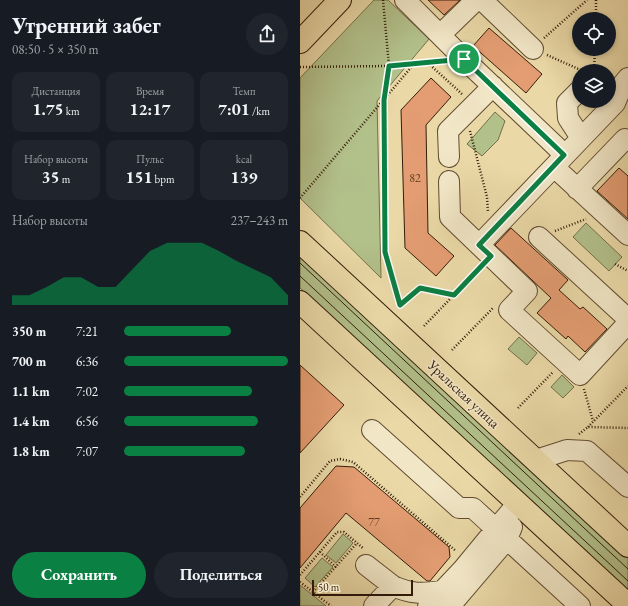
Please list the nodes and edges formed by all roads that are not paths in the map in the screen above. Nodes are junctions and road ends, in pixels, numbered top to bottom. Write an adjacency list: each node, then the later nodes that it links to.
1 (340, 0): 6 (main road)
2 (404, 0): 5 (lane)
3 (476, 0): 5 (lane)
4 (482, 0): 7 (lane)
5 (440, 35): 9 (lane)
6 (300, 42)
7 (533, 48)
8 (620, 81): 11 (lane)
9 (493, 86): 13 (lane); 14 (lane)
10 (572, 99): 11 (lane)
11 (581, 138): 14 (lane)
12 (628, 141): 16 (lane)
13 (448, 157)
14 (559, 161): 16 (lane); 20 (lane)
15 (449, 181): 20 (lane)
16 (577, 189): 17 (lane)
17 (628, 235)
18 (539, 237): 22 (lane)
19 (300, 242): 25 (main road, Уральская улица)
20 (486, 245): 23 (lane)
21 (300, 302): 27 (main road)
22 (628, 319)
23 (628, 323)
24 (372, 430): 28 (lane)
25 (536, 460): 26 (lane); 29 (main road, Уральская улица)
26 (628, 488)
27 (517, 511): 28 (lane); 33 (main road)
28 (502, 534): 32 (lane); 36 (lane)
29 (628, 546)
30 (367, 559): 31 (lane)
31 (393, 586): 32 (lane); 34 (lane)
32 (446, 599): 35 (lane)
33 (628, 605)
34 (374, 606)
35 (428, 606)
36 (580, 606)

